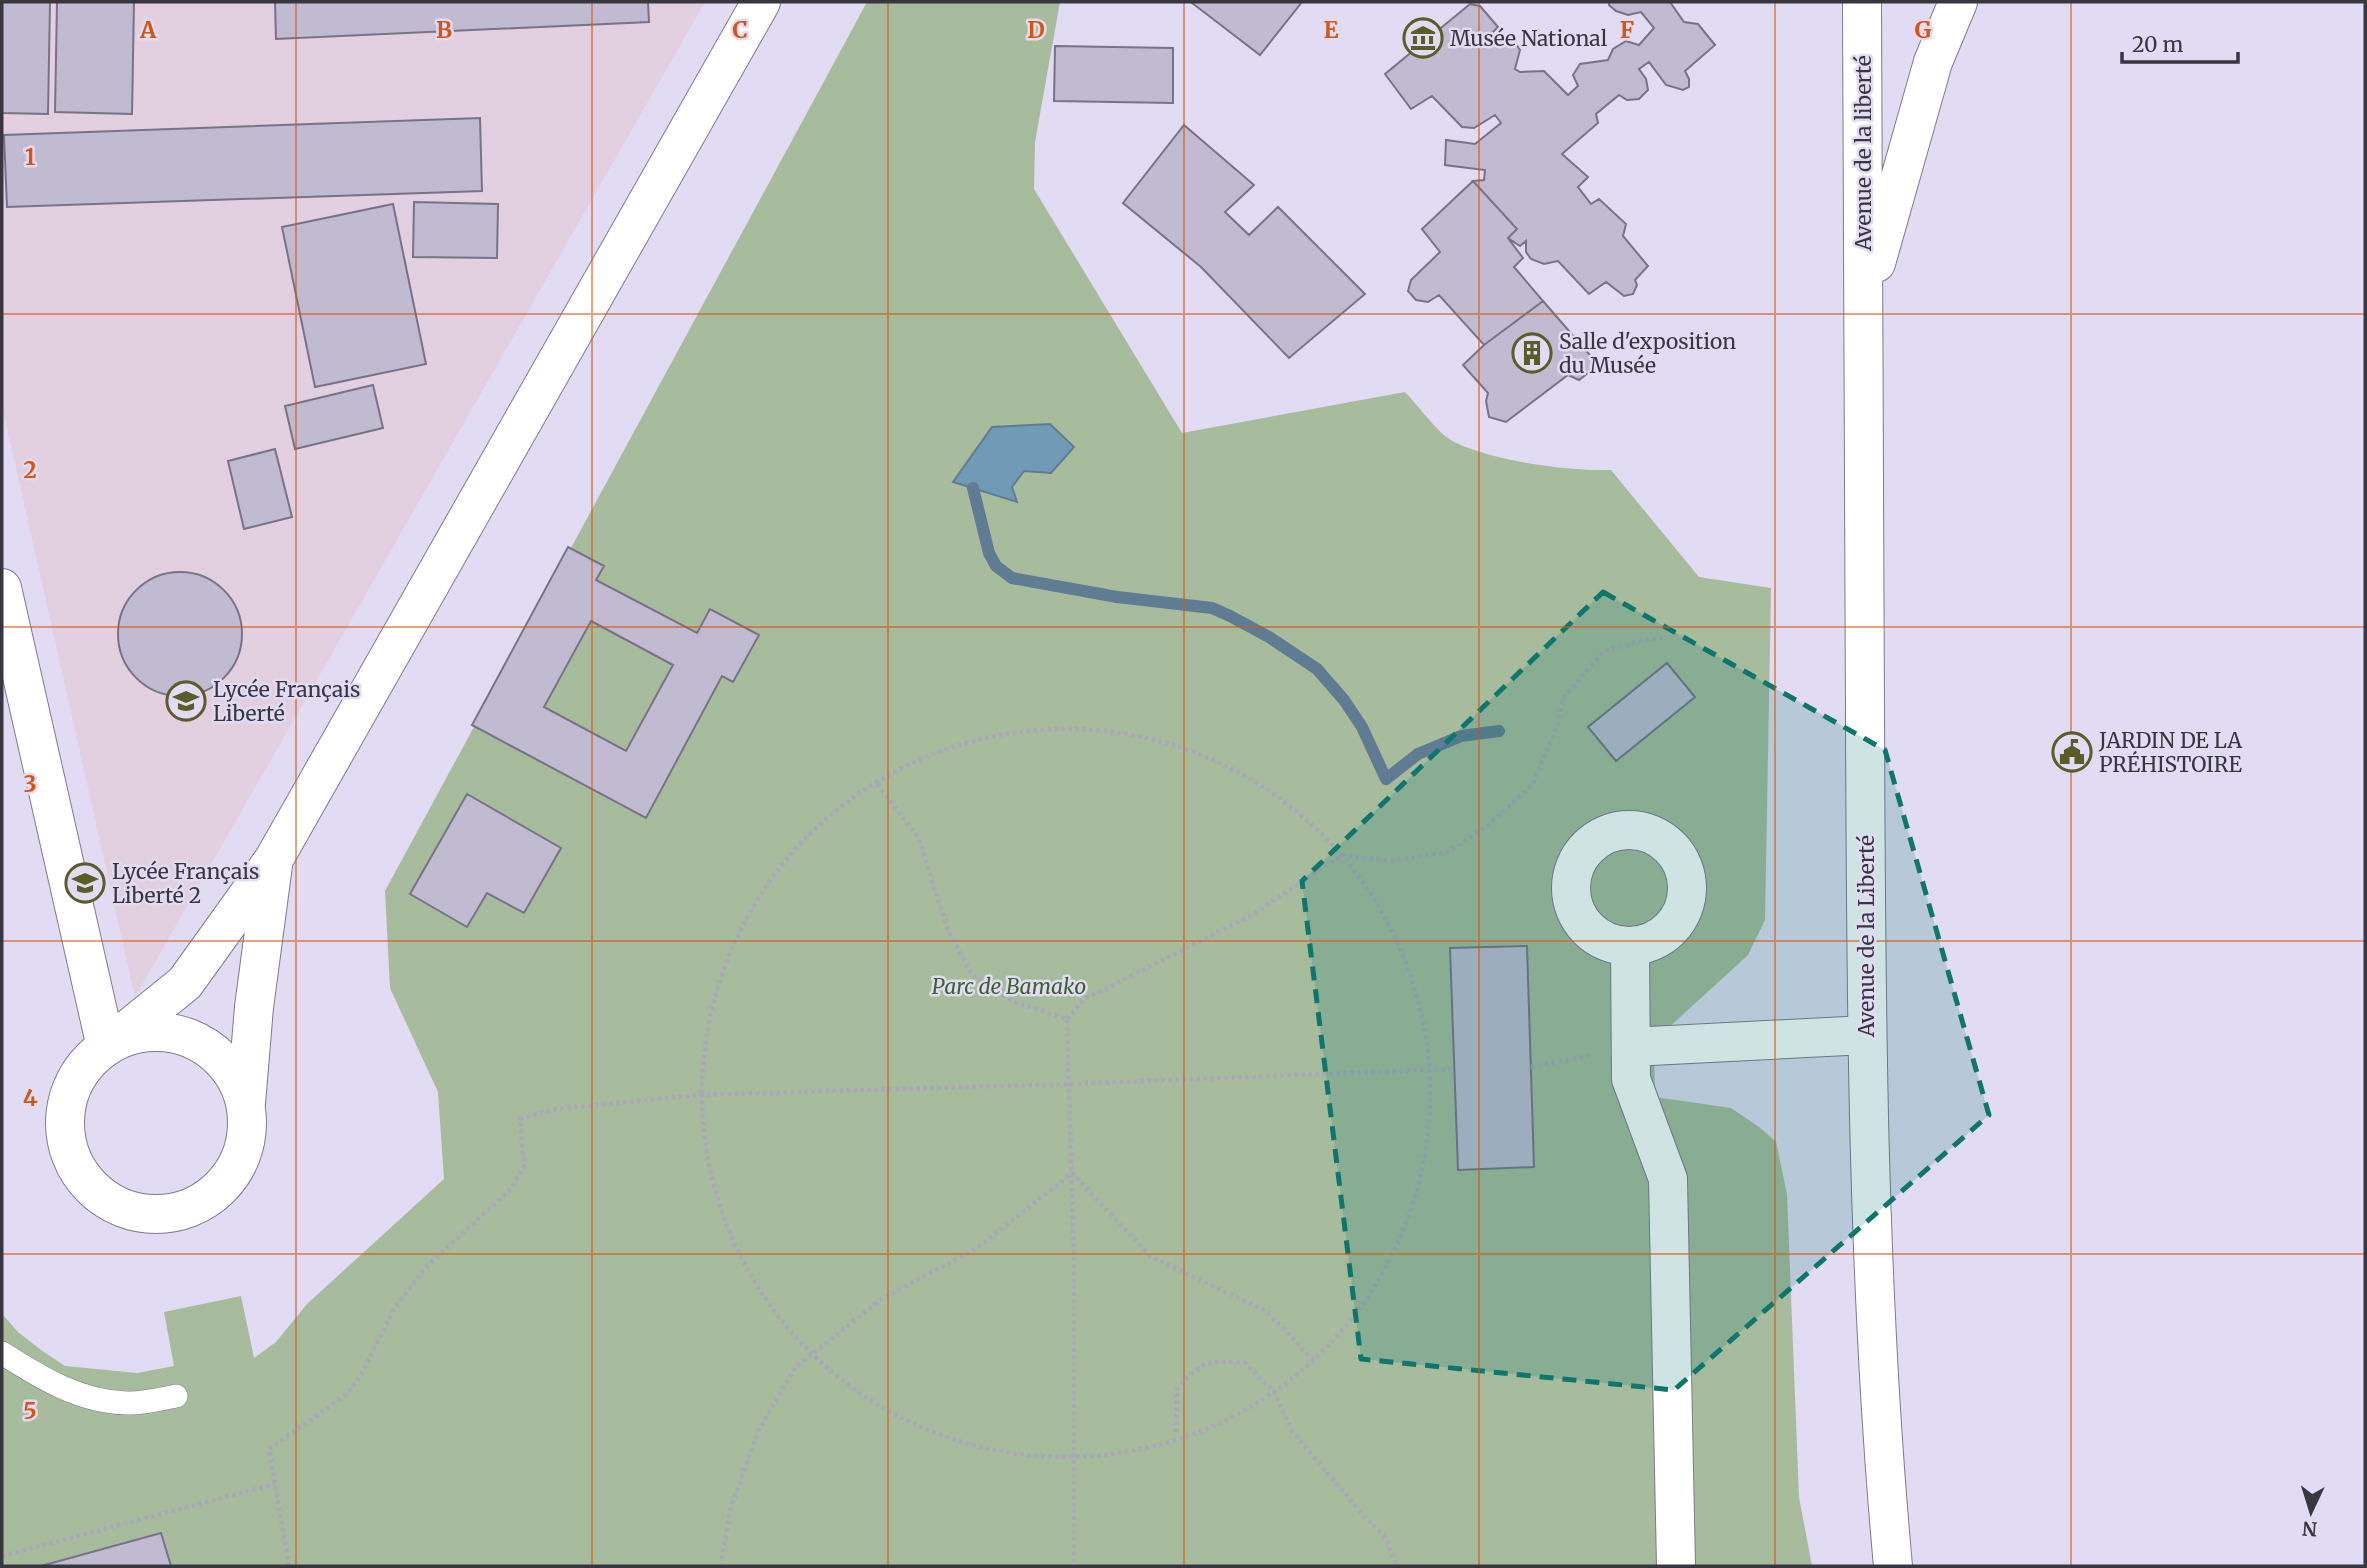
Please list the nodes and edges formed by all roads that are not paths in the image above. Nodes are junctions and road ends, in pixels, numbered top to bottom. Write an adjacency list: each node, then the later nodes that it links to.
1 (761, 2): 6 (main road)
2 (1862, 2): 4 (main road, Avenue de la liberté)
3 (1958, 2): 4 (main road)
4 (1864, 305): 8 (main road, Avenue de la Liberté)
5 (2, 588): 9 (main road)
6 (274, 859): 9 (main road); 11 (main road)
7 (1630, 946): 10 (main road)
8 (1866, 1035): 10 (main road); 15 (main road, Avenue de la Liberté)
9 (106, 1047): 11 (main road); 11 (main road)
10 (1631, 1047): 14 (main road)
11 (246, 1102)
12 (2, 1353): 13 (lane)
13 (176, 1396)
14 (1676, 1566)
15 (1893, 1566)

